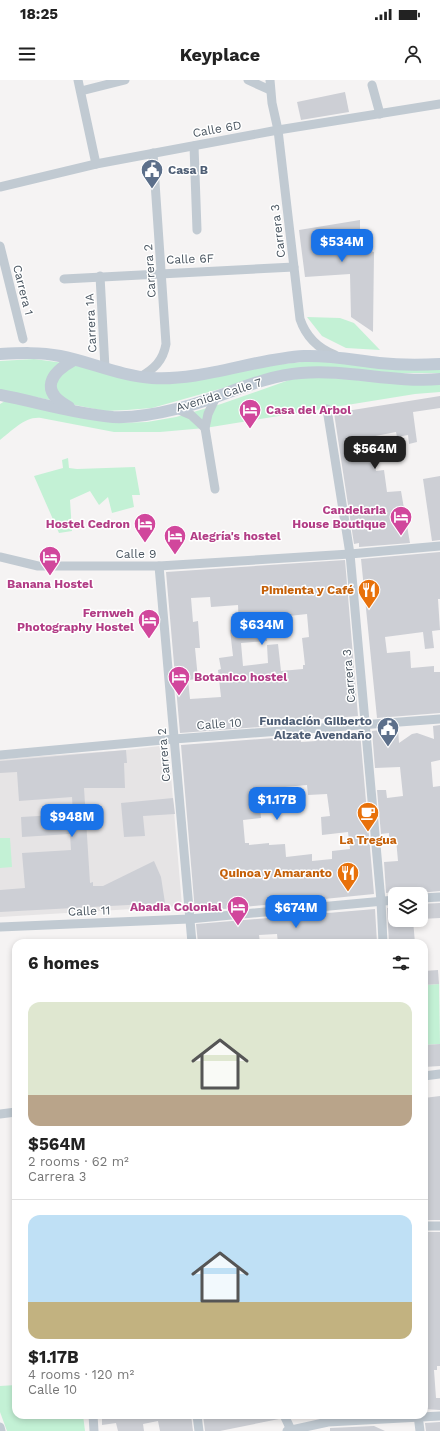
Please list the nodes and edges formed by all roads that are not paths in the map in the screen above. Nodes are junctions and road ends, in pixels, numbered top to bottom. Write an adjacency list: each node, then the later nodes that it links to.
1 (78, 80): 7 (street)
2 (126, 80): 7 (street)
3 (248, 80): 6 (street)
4 (270, 80): 6 (street, Carrera 3)
5 (372, 85): 9 (street)
6 (270, 90): 10 (street, Carrera 3)
7 (81, 91): 13 (street)
8 (440, 104): 9 (street, Calle 6D)
9 (380, 114): 10 (street, Calle 6D)
10 (278, 130): 11 (street, Calle 6D); 17 (street, Carrera 3)
11 (194, 146): 12 (street, Calle 6D); 15 (street)
12 (153, 153): 13 (street, Calle 6D); 18 (street, Carrera 2)
13 (96, 164): 14 (street, Calle 6D)
14 (0, 187)
15 (197, 230)
16 (0, 246): 21 (street, Carrera 1)
17 (294, 267): 18 (street, Calle 6F); 23 (street, Carrera 3)
18 (162, 273): 19 (street, Calle 6F); 27 (street, Carrera 2)
19 (100, 276): 20 (street, Calle 6F); 26 (street, Carrera 1A)
20 (64, 278)
21 (23, 339)
22 (0, 354): 24 (street, Avenida Calle 7)
23 (344, 358): 25 (street, Avenida Calle 7); 27 (street, Avenida Calle 7)
24 (74, 360): 26 (street, Avenida Calle 7); 33 (street)
25 (440, 364)
26 (105, 368): 27 (street, Avenida Calle 7)
27 (140, 377)
28 (440, 379): 30 (street, Avenida Calle 7)
29 (0, 395): 33 (street, Avenida Calle 7)
30 (216, 397): 31 (street, Avenida Calle 7); 34 (street)
31 (177, 409): 33 (street, Avenida Calle 7); 34 (street)
32 (327, 409): 37 (street, Carrera 3)
33 (75, 411)
34 (205, 428): 35 (street)
35 (215, 489)
36 (440, 546): 37 (street, Calle 9)
37 (350, 554): 39 (street, Calle 9); 41 (street, Carrera 3)
38 (0, 557): 39 (street, Calle 9)
39 (159, 566): 42 (street, Carrera 2)
40 (440, 719): 41 (street, Calle 10)
41 (366, 725): 42 (street, Calle 10); 47 (street, Carrera 3)
42 (174, 738): 43 (street, Calle 10); 48 (street, Carrera 2)
43 (0, 755)
44 (440, 897): 45 (street)
45 (428, 898)
46 (388, 900): 47 (street, Calle 11)
47 (381, 901): 48 (street, Calle 11); 51 (street, Carrera 3)
48 (189, 919): 49 (street, Calle 11); 50 (street, Carrera 2)
49 (0, 927)
50 (192, 939)
51 (383, 939)
52 (440, 1074): 53 (street)
53 (428, 1076)
54 (12, 1112): 55 (street)
55 (0, 1114)
56 (428, 1226): 57 (street)
57 (440, 1226)
58 (428, 1416): 59 (street)
59 (440, 1416)
60 (93, 1419): 67 (street)
61 (198, 1419): 68 (street)
62 (285, 1419): 69 (street)
63 (373, 1419): 69 (street)
64 (418, 1419): 70 (street)
65 (0, 1427): 66 (street)
66 (1, 1431)
67 (94, 1431)
68 (199, 1431)
69 (289, 1431)
70 (420, 1431)

